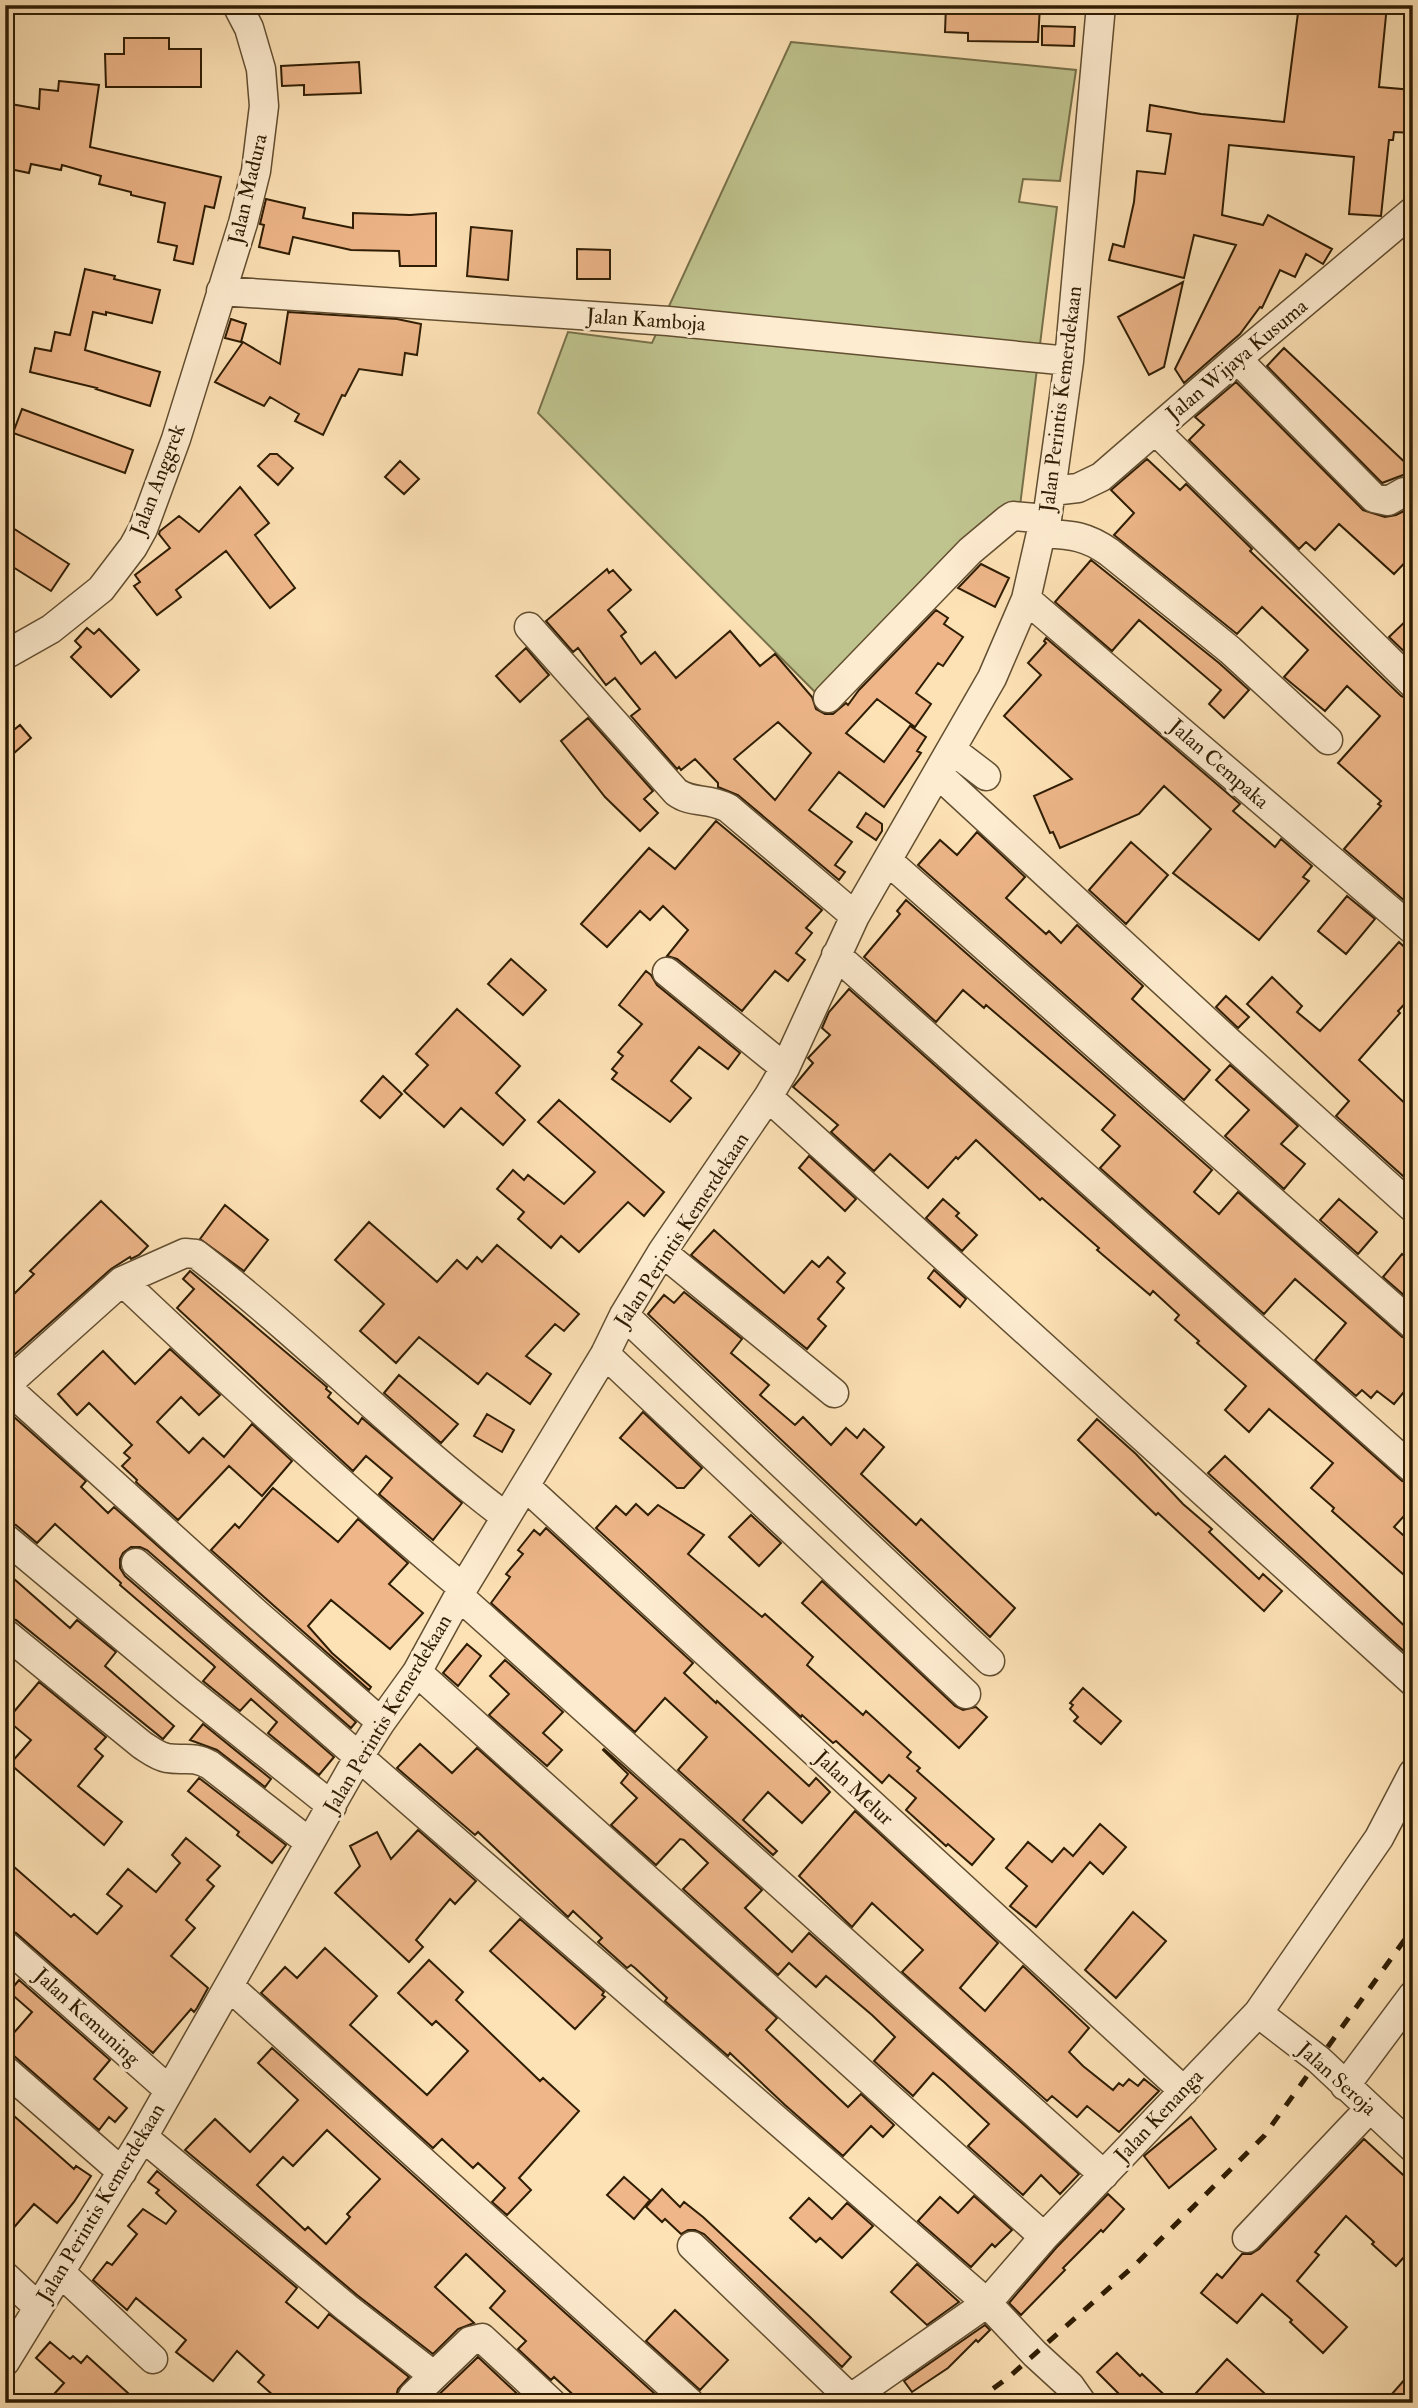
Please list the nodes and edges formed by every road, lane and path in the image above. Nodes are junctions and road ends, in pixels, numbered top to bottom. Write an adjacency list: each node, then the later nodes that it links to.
1 (237, 5): 4 (street, Jalan Madura)
2 (1101, 5): 6 (street, Jalan Perintis Kemerdekaan)
3 (1413, 211): 5 (street, Jalan Wijaya Kusuma)
4 (221, 291): 6 (street, Jalan Kamboja); 13 (street, Jalan Anggrek)
5 (1237, 359): 7 (street, Jalan Wijaya Kusuma); 9 (street)
6 (1069, 361): 8 (street, Jalan Perintis Kemerdekaan)
7 (1154, 430): 8 (street, Jalan Wijaya Kusuma); 14 (street)
8 (1052, 491): 10 (street, Jalan Perintis Kemerdekaan)
9 (1413, 492)
10 (1044, 526): 11 (street, Jalan Perintis Kemerdekaan); 15 (street); 16 (street)
11 (1026, 599): 17 (street, Jalan Perintis Kemerdekaan); 21 (street, Jalan Cempaka)
12 (529, 627): 20 (street)
13 (5, 655)
14 (1413, 684)
15 (828, 698)
16 (1328, 740)
17 (945, 762): 18 (street); 19 (street, Jalan Perintis Kemerdekaan); 26 (street)
18 (986, 776)
19 (888, 860): 20 (street, Jalan Perintis Kemerdekaan); 30 (street)
20 (855, 916): 22 (street, Jalan Perintis Kemerdekaan)
21 (1413, 930)
22 (836, 955): 24 (street, Jalan Perintis Kemerdekaan); 34 (street)
23 (667, 972): 24 (street)
24 (785, 1068): 25 (street, Jalan Perintis Kemerdekaan)
25 (768, 1097): 27 (street, Jalan Perintis Kemerdekaan); 43 (street)
26 (1413, 1208)
27 (662, 1252): 29 (street, Jalan Perintis Kemerdekaan); 33 (street)
28 (122, 1281): 32 (street); 36 (street); 39 (street)
29 (624, 1315): 31 (street, Jalan Perintis Kemerdekaan); 41 (street)
30 (1413, 1325)
31 (605, 1354): 35 (street, Jalan Perintis Kemerdekaan); 44 (street)
32 (5, 1386): 45 (street)
33 (834, 1393)
34 (1413, 1469)
35 (524, 1486): 36 (street, Jalan Perintis Kemerdekaan); 57 (street, Jalan Melur)
36 (506, 1517): 39 (street, Jalan Perintis Kemerdekaan)
37 (5, 1538): 48 (street)
38 (136, 1563): 46 (street)
39 (461, 1592): 42 (street, Jalan Perintis Kemerdekaan); 62 (street)
40 (5, 1633): 49 (street)
41 (990, 1661)
42 (417, 1672): 45 (street, Jalan Perintis Kemerdekaan); 63 (street)
43 (1413, 1682)
44 (966, 1694)
45 (381, 1722): 46 (street, Jalan Perintis Kemerdekaan)
46 (358, 1758): 48 (street, Jalan Perintis Kemerdekaan); 68 (street)
47 (1413, 1773): 53 (street, Jalan Kenanga)
48 (332, 1807): 49 (street, Jalan Perintis Kemerdekaan)
49 (309, 1842): 51 (street, Jalan Perintis Kemerdekaan)
50 (5, 1945): 56 (street, Jalan Kemuning)
51 (230, 1987): 56 (street, Jalan Perintis Kemerdekaan); 76 (street)
52 (1413, 1995): 55 (street)
53 (1258, 2013): 55 (street, Jalan Seroja); 57 (street, Jalan Kenanga)
54 (5, 2070): 61 (street)
55 (1345, 2086): 58 (street, Jalan Seroja)
56 (169, 2090): 59 (street, Jalan Perintis Kemerdekaan)
57 (1184, 2091): 62 (street, Jalan Kenanga)
58 (1370, 2108): 60 (street, Jalan Seroja); 64 (street)
59 (143, 2137): 61 (street, Jalan Perintis Kemerdekaan); 72 (street)
60 (1413, 2148)
61 (122, 2172): 66 (street, Jalan Perintis Kemerdekaan)
62 (1104, 2175): 63 (street, Jalan Kenanga)
63 (1044, 2237): 68 (street, Jalan Kenanga)
64 (1247, 2238)
65 (692, 2246): 73 (street)
66 (61, 2273): 69 (street, Jalan Perintis Kemerdekaan); 70 (street)
67 (5, 2276): 69 (street)
68 (987, 2303): 73 (street, Jalan Kenanga); 77 (street)
69 (38, 2307): 71 (street, Jalan Perintis Kemerdekaan)
70 (153, 2359)
71 (5, 2362)
72 (433, 2375): 74 (street); 75 (street)
73 (847, 2401)
74 (410, 2403)
75 (552, 2403)
76 (690, 2403)
77 (1082, 2403)

